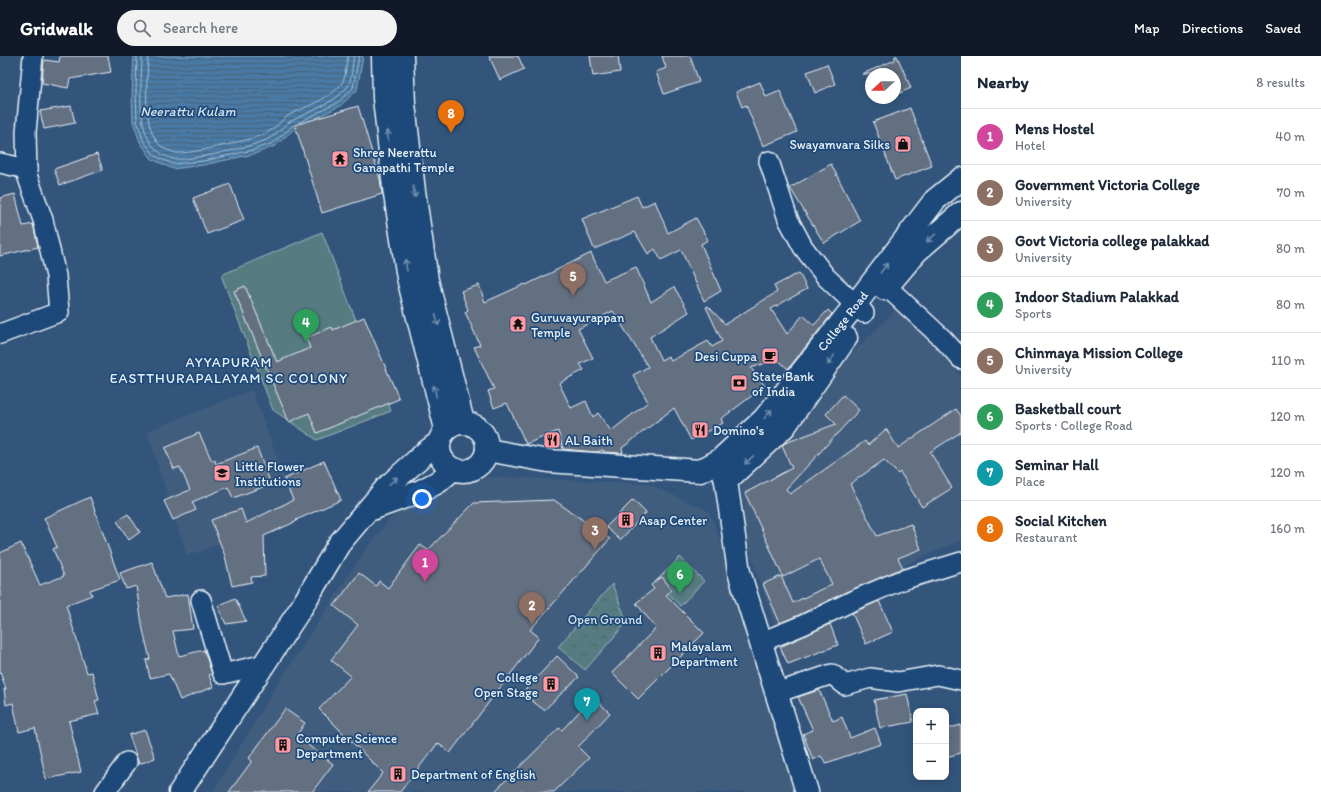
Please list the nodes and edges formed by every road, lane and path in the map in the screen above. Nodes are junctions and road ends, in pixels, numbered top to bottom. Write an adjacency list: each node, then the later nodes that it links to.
1 (33, 56): 6 (street)
2 (383, 56): 13 (main road, one-way to 2)
3 (402, 56): 13 (main road, one-way to 13)
4 (769, 161): 10 (street)
5 (0, 163): 6 (street)
6 (27, 169): 11 (street)
7 (961, 179): 10 (main road, College Road, one-way to 7)
8 (961, 213): 9 (main road, College Road, one-way to 9)
9 (887, 287): 10 (main road, College Road); 12 (street)
10 (859, 309): 15 (main road, College Road, one-way to 10); 17 (main road, College Road, one-way to 17)
11 (0, 334)
12 (961, 359)
13 (449, 431): 14 (main road); 16 (main road); 18 (main road, one-way to 13)
14 (484, 456): 15 (main road, College Road); 16 (main road); 17 (main road)
15 (720, 460): 17 (main road)
16 (453, 469): 18 (main road)
17 (726, 481): 21 (main road)
18 (368, 510): 22 (main road)
19 (961, 562): 21 (street)
20 (201, 600): 22 (street)
21 (761, 642): 24 (main road)
22 (265, 664): 27 (main road)
23 (961, 680): 24 (street)
24 (776, 693): 28 (main road)
25 (127, 762): 26 (street)
26 (105, 792)
27 (180, 792)
28 (807, 792)

